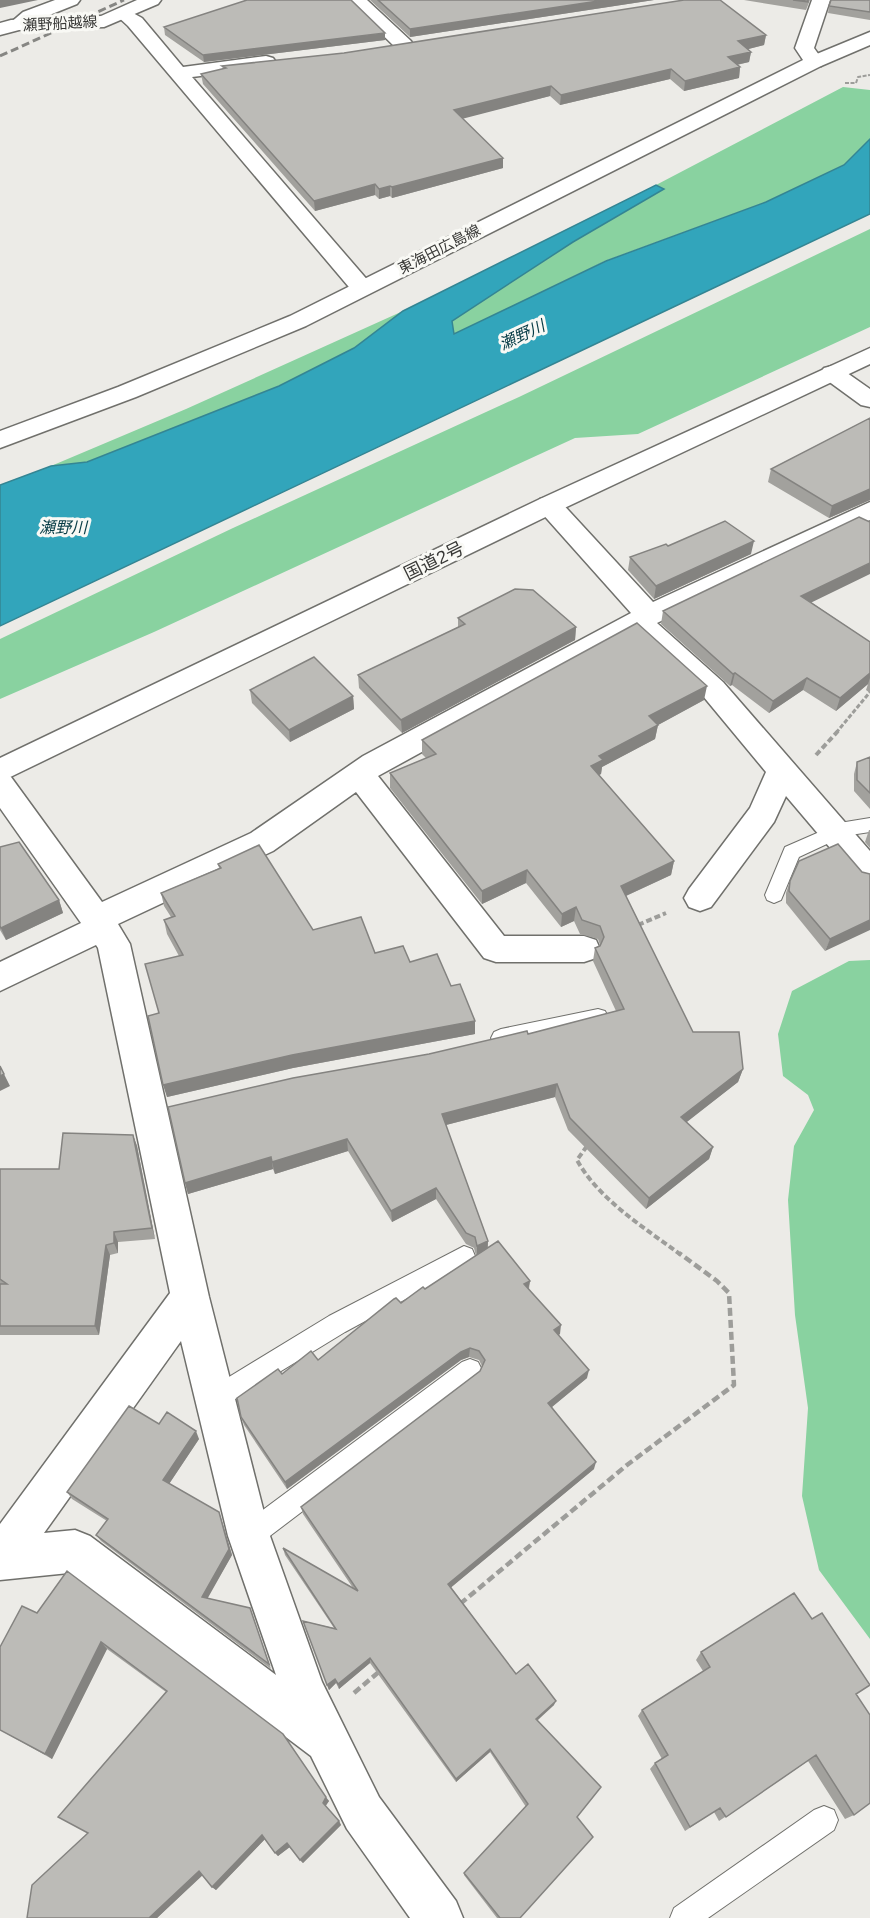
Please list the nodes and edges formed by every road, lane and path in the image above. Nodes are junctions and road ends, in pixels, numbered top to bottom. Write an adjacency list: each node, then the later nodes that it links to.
1 (71, 0): 6 (main road)
2 (152, 0): 5 (main road, 瀬野船越線)
3 (356, 0): 9 (main road)
4 (820, 0): 12 (main road)
5 (124, 14): 6 (main road, 瀬野船越線); 13 (main road)
6 (9, 27)
7 (870, 38): 12 (main road, 東海田広島線)
8 (428, 41): 9 (main road)
9 (404, 45): 10 (main road)
10 (384, 48)
11 (286, 60): 13 (main road)
12 (814, 62): 14 (main road, 東海田広島線)
13 (179, 73): 14 (main road)
14 (362, 288): 18 (main road, 東海田広島線)
15 (870, 355): 16 (main road, 国道2号)
16 (832, 373): 17 (main road); 19 (main road, 国道2号)
17 (870, 400)
18 (0, 440)
19 (549, 505): 21 (main road); 23 (main road, 国道2号)
20 (864, 519): 21 (main road)
21 (643, 618): 24 (main road); 25 (main road)
22 (870, 692): 25 (path)
23 (0, 771)
24 (360, 775): 32 (main road); 33 (main road)
25 (788, 777): 28 (main road); 31 (main road)
26 (0, 785): 32 (main road)
27 (870, 825): 28 (lane)
28 (834, 831): 29 (main road); 30 (lane)
29 (870, 873)
30 (774, 896)
31 (700, 898): 33 (path)
32 (100, 923): 34 (main road); 39 (main road)
33 (584, 950)
34 (0, 977)
35 (598, 1017): 36 (lane)
36 (485, 1042)
37 (591, 1139): 44 (path)
38 (464, 1256): 41 (lane)
39 (190, 1298): 41 (main road); 43 (main road)
40 (470, 1370): 42 (lane)
41 (214, 1399): 42 (main road)
42 (249, 1536): 46 (main road)
43 (0, 1559): 46 (main road)
44 (455, 1609)
45 (382, 1669): 46 (path)
46 (323, 1732): 48 (main road)
47 (824, 1820): 49 (lane)
48 (439, 1918)
49 (684, 1918)

